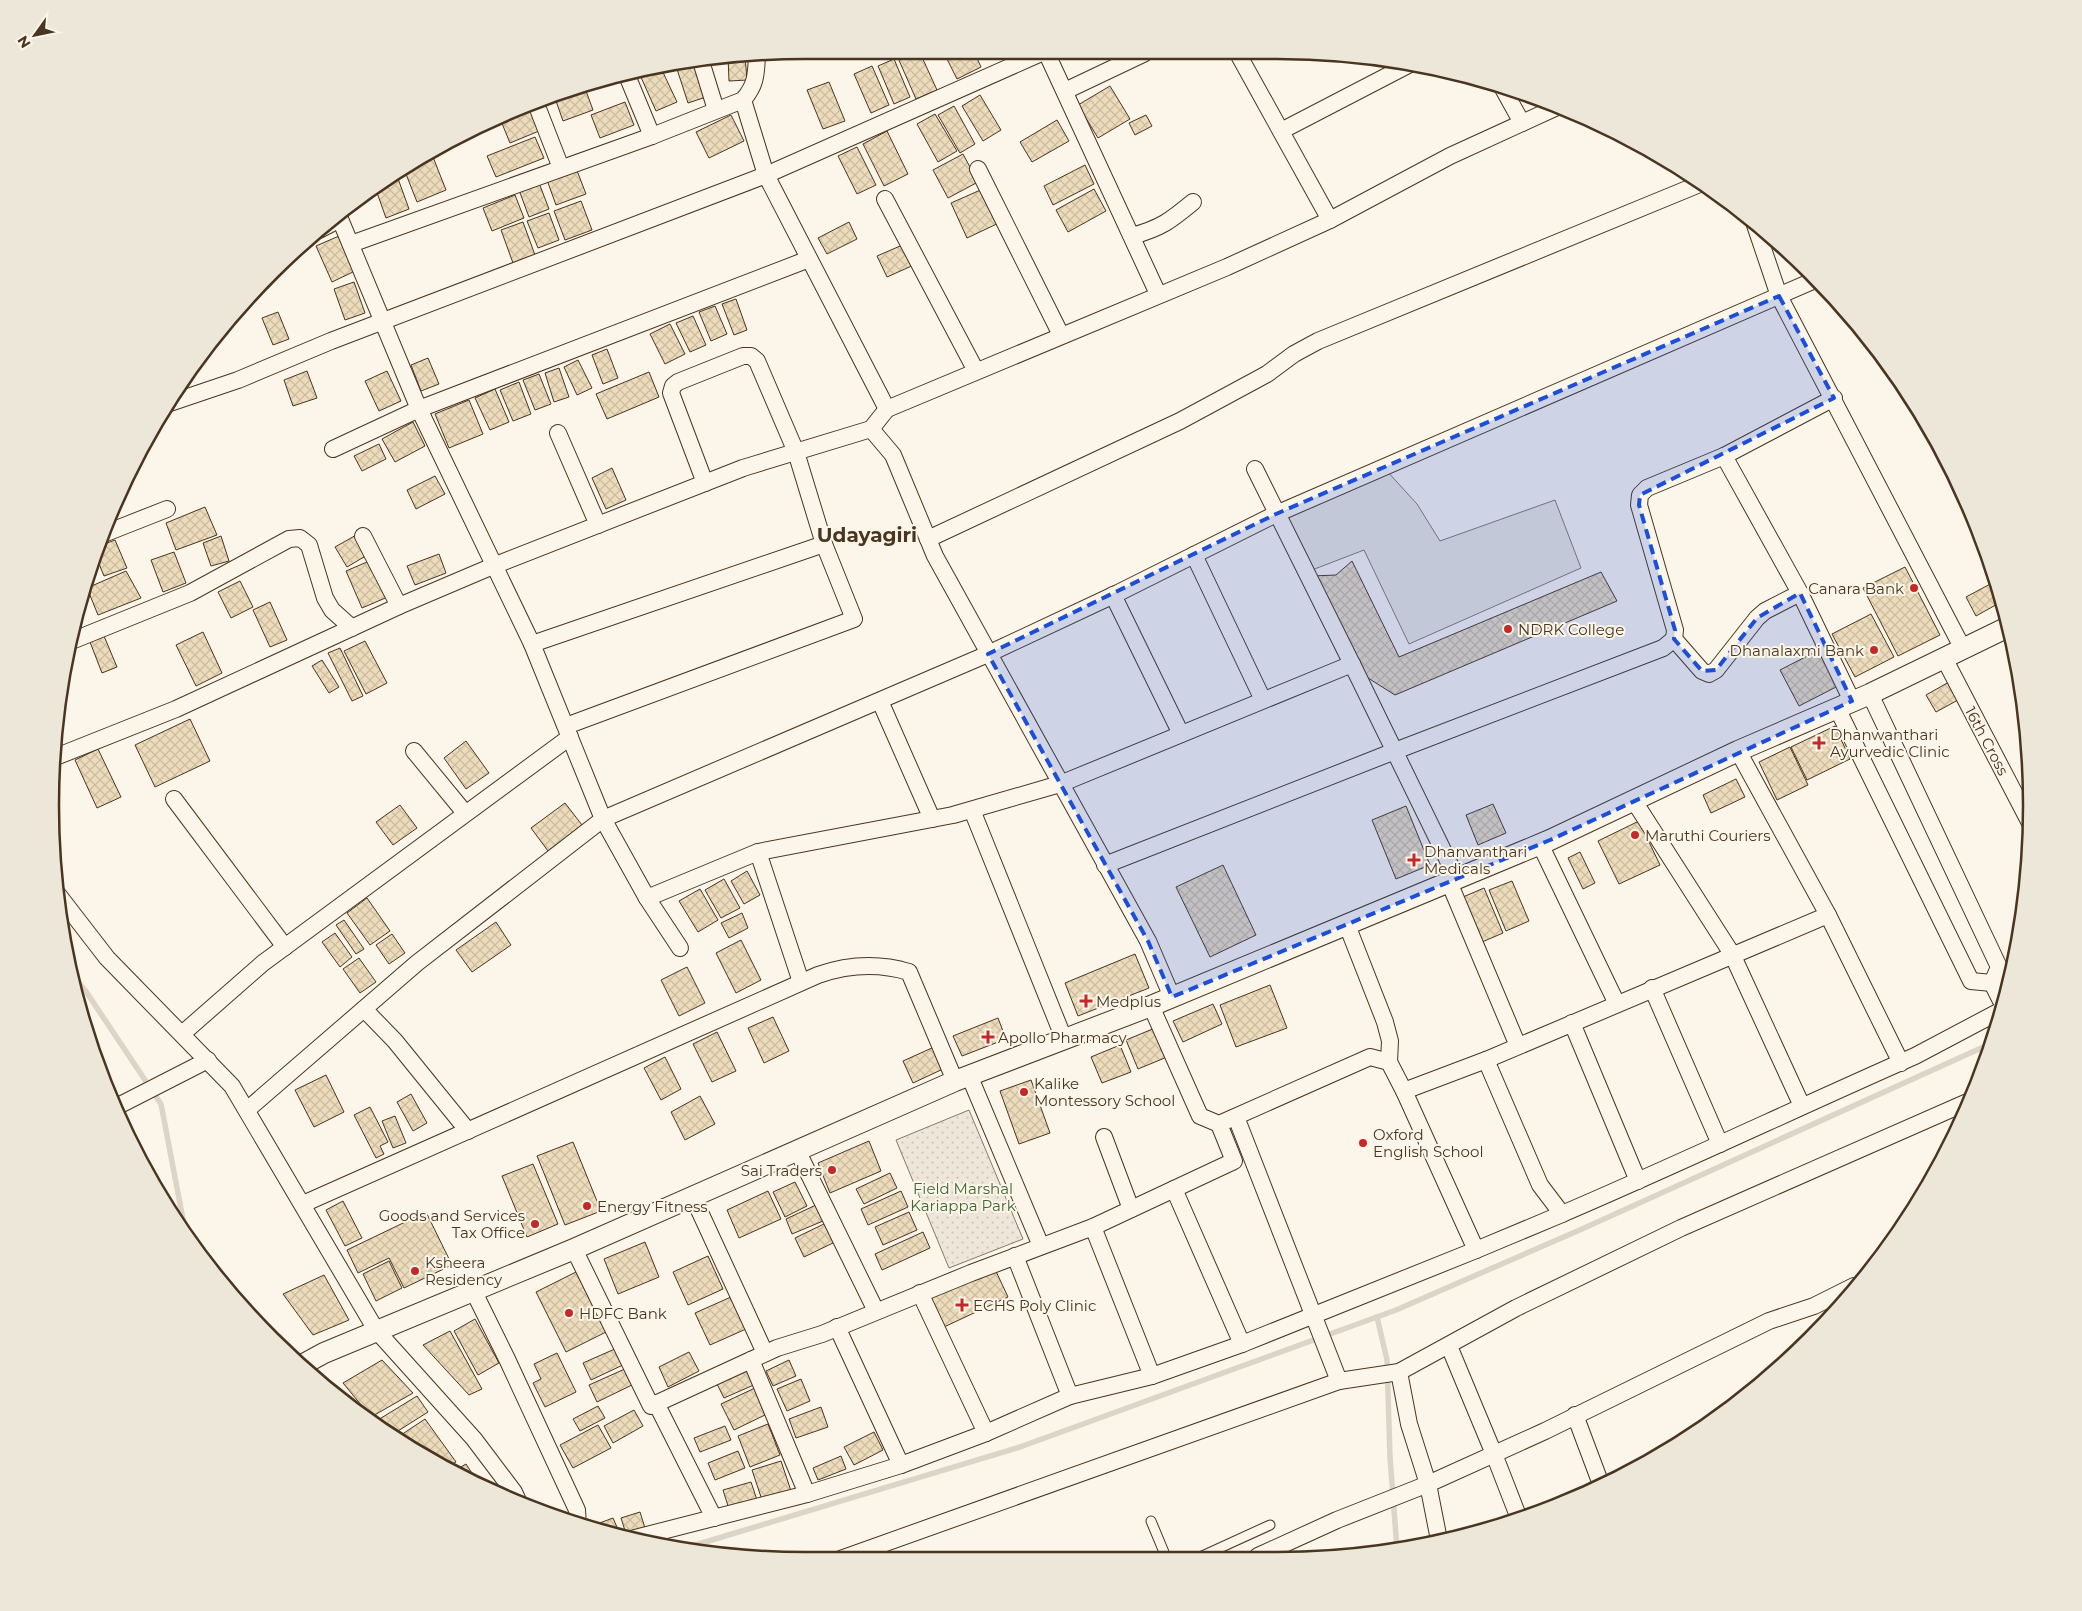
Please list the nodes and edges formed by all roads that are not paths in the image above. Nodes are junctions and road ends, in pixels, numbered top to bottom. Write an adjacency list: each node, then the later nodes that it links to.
1 (1028, 59): 20 (street)
2 (1050, 59): 9 (street)
3 (1132, 59): 9 (street)
4 (1241, 59): 16 (street)
5 (757, 60): 11 (street)
6 (702, 66): 13 (street)
7 (1400, 69): 16 (street)
8 (629, 80): 17 (street)
9 (1065, 91): 26 (street)
10 (1506, 95): 15 (street)
11 (743, 100): 13 (street); 20 (street)
12 (538, 109): 18 (street)
13 (716, 110): 17 (street)
14 (1549, 111): 15 (street)
15 (1522, 123): 24 (street)
16 (1281, 131): 24 (street)
17 (652, 136): 18 (street)
18 (561, 168): 28 (street)
19 (978, 169): 34 (street)
20 (766, 176): 29 (street); 33 (street)
21 (1693, 187): 52 (street)
22 (884, 199): 35 (street)
23 (1193, 202): 26 (street)
24 (1330, 220): 31 (street)
25 (341, 221): 28 (street)
26 (1132, 236): 31 (street)
27 (1759, 236): 32 (street)
28 (351, 244): 33 (street)
29 (809, 259): 38 (street); 39 (street)
30 (1810, 283): 32 (street)
31 (1158, 294): 34 (street)
32 (1780, 296): 36 (street); 48 (street)
33 (384, 321): 37 (street); 39 (street)
34 (1061, 335): 35 (street)
35 (976, 371): 38 (street)
36 (1834, 398): 44 (street); 64 (street)
37 (179, 400)
38 (887, 409): 40 (street)
39 (419, 410): 42 (street); 55 (street)
40 (871, 429): 43 (street); 52 (street)
41 (558, 433): 49 (street)
42 (333, 449)
43 (796, 452): 46 (street); 46 (street); 53 (street)
44 (1724, 456): 56 (street); 62 (street)
45 (1255, 469): 48 (street)
46 (705, 483): 49 (street)
47 (167, 509): 50 (street)
48 (1276, 514): 54 (street); 67 (street)
49 (598, 525): 55 (street)
50 (112, 531)
51 (363, 536): 58 (street)
52 (928, 539): 65 (street)
53 (824, 544): 63 (street); 71 (street)
54 (1194, 555): 57 (street); 69 (street)
55 (493, 566): 58 (street); 63 (street)
56 (1800, 593): 62 (street); 70 (street)
57 (1113, 595): 65 (street); 72 (street)
58 (399, 606): 59 (street)
59 (352, 628): 61 (street); 76 (street)
60 (2002, 630): 64 (street)
61 (78, 638)
62 (1674, 639): 74 (street)
63 (532, 644): 71 (street)
64 (1963, 649): 66 (street)
65 (988, 654): 68 (street); 77 (street)
66 (1944, 658): 70 (street); 80 (street, 16th Cross)
67 (1352, 664): 69 (street); 74 (street)
68 (880, 700): 83 (street); 84 (street)
69 (1263, 700): 72 (street)
70 (1853, 701): 75 (street); 97 (street); 97 (street)
71 (568, 731): 82 (street); 83 (street)
72 (1181, 734): 77 (street)
73 (414, 751): 82 (street)
74 (1395, 751): 87 (street); 88 (street)
75 (1738, 751): 79 (street); 91 (street)
76 (60, 755)
77 (1060, 784): 81 (street); 87 (street)
78 (174, 799): 93 (street)
79 (1634, 800): 85 (street); 95 (street)
80 (2023, 809)
81 (972, 810): 84 (street); 107 (street)
82 (465, 813): 93 (street)
83 (603, 819): 89 (street); 103 (street)
84 (932, 819): 86 (street)
85 (1540, 844): 88 (street); 101 (street)
86 (758, 852): 89 (street); 96 (street)
87 (1105, 865): 100 (street)
88 (1453, 880): 92 (street); 108 (street)
89 (647, 898): 94 (street)
90 (65, 904): 106 (street)
91 (1828, 915): 95 (street); 112 (street)
92 (1347, 924): 100 (street); 111 (street)
93 (285, 946): 106 (street)
94 (680, 948)
95 (1732, 954): 98 (street); 117 (street)
96 (802, 982): 113 (street); 121 (street)
97 (1992, 983): 99 (street)
98 (1652, 988): 101 (street); 123 (street)
99 (1999, 996)
100 (1172, 997): 102 (street)
101 (1616, 1004): 105 (street)
102 (1151, 1006): 107 (street); 120 (street)
103 (364, 1009): 118 (street); 121 (street)
104 (1993, 1014): 112 (street)
105 (1572, 1023): 108 (street); 125 (street)
106 (182, 1034): 109 (street)
107 (1064, 1039): 113 (street)
108 (1518, 1046): 110 (street)
109 (208, 1060): 115 (street); 118 (street)
110 (1486, 1060): 114 (street); 130 (street)
111 (1389, 1062): 114 (street); 119 (street)
112 (1901, 1063): 117 (street)
113 (962, 1078): 124 (street); 132 (street)
114 (1404, 1091): 134 (street)
115 (122, 1104)
116 (1960, 1105): 144 (street)
117 (1802, 1106): 123 (street)
118 (247, 1110): 128 (street)
119 (1236, 1117): 120 (street); 140 (street)
120 (1220, 1124): 126 (street)
121 (468, 1131): 128 (street)
122 (1104, 1137): 129 (street)
123 (1720, 1144): 125 (street)
124 (798, 1150): 127 (street); 139 (street)
125 (1638, 1181): 130 (street)
126 (1174, 1189): 129 (street); 143 (street)
127 (692, 1197): 133 (street); 145 (street)
128 (302, 1204): 142 (street)
129 (1132, 1209): 131 (street)
130 (1562, 1214): 134 (street)
131 (1092, 1227): 132 (street); 148 (street)
132 (1041, 1246): 135 (street)
133 (574, 1249): 136 (street); 151 (street)
134 (1476, 1250): 140 (street)
135 (1015, 1256): 138 (street); 150 (street)
136 (473, 1290): 142 (street); 161 (street)
137 (1844, 1291): 152 (street)
138 (920, 1293): 139 (street); 153 (street)
139 (876, 1311): 141 (street)
140 (1317, 1322): 143 (street); 149 (street)
141 (837, 1327): 145 (street); 155 (street)
142 (376, 1330): 146 (street); 158 (street)
143 (1242, 1344): 148 (street)
144 (1449, 1346): 147 (street); 154 (street)
145 (758, 1357): 151 (street); 159 (street)
146 (307, 1362)
147 (1398, 1373): 149 (street); 157 (street)
148 (1152, 1376): 150 (street)
149 (1339, 1382): 167 (street)
150 (1070, 1396): 153 (street)
151 (656, 1403): 162 (street)
152 (1575, 1415): 154 (street); 156 (street)
153 (986, 1432): 155 (street)
154 (1494, 1454): 157 (street); 160 (street)
155 (901, 1465): 159 (street)
156 (1599, 1478)
157 (1428, 1484): 165 (street); 170 (street)
158 (514, 1492)
159 (807, 1494): 162 (street)
160 (1517, 1513)
161 (577, 1517)
162 (714, 1518): 166 (street)
163 (1151, 1521): 168 (lane)
164 (1270, 1525): 169 (lane)
165 (1438, 1534)
166 (647, 1535)
167 (860, 1552)
168 (1164, 1552)
169 (1209, 1552)
170 (1267, 1552)

